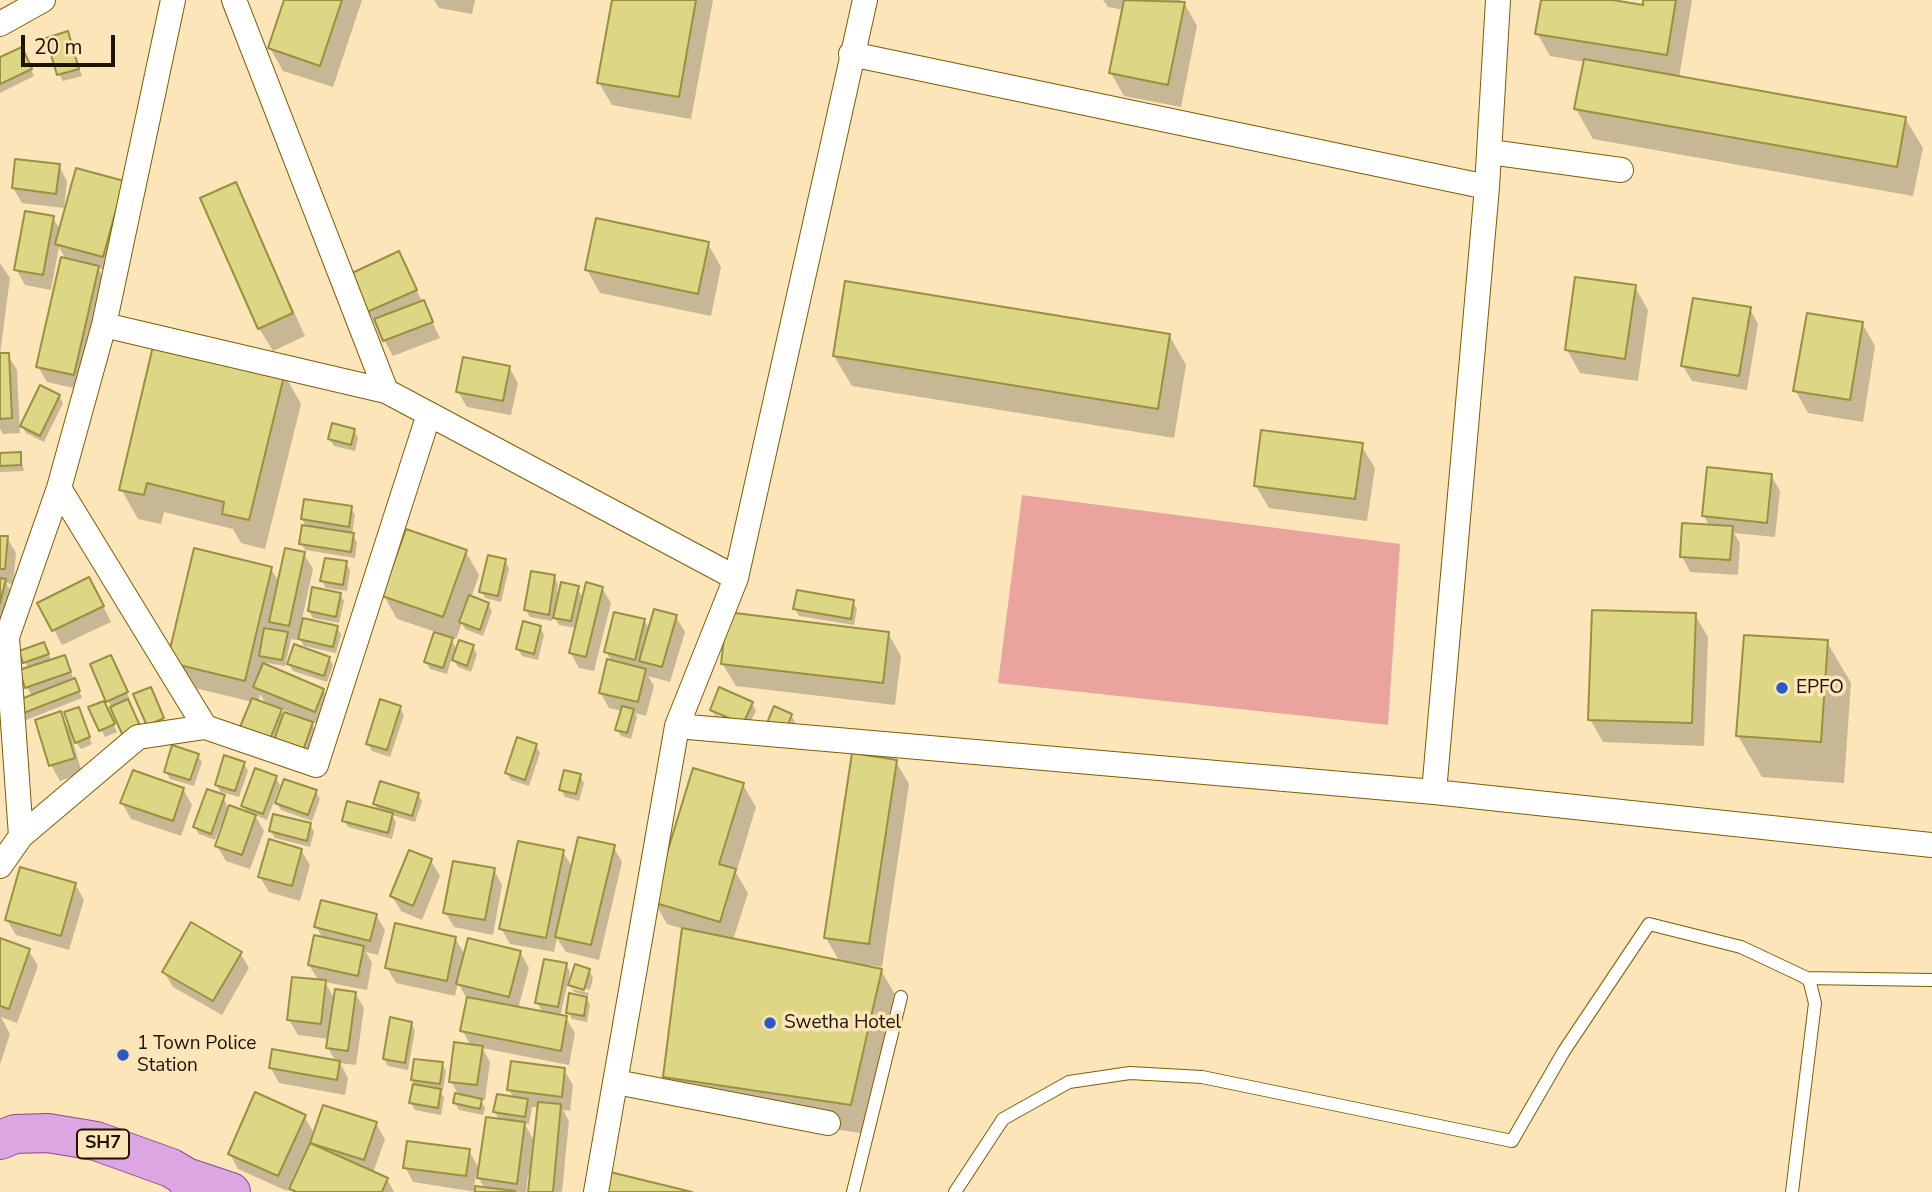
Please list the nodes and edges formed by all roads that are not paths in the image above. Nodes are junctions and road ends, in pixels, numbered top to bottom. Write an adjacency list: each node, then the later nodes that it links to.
1 (43, 0): 6 (street)
2 (173, 0): 11 (street)
3 (234, 0): 12 (street)
4 (865, 0): 7 (street)
5 (1498, 0): 8 (street)
6 (0, 24)
7 (851, 54): 10 (street); 15 (street)
8 (1490, 152): 9 (street); 10 (street)
9 (1620, 170)
10 (1488, 187): 18 (street)
11 (104, 326): 12 (street); 14 (street)
12 (386, 391): 13 (street)
13 (429, 414): 15 (street); 17 (street)
14 (59, 488): 17 (street); 19 (street)
15 (736, 578): 16 (street)
16 (677, 726): 18 (street); 25 (street)
17 (205, 727): 19 (street)
18 (1434, 792): 20 (street)
19 (21, 836): 21 (street)
20 (1932, 845)
21 (0, 866)
22 (1805, 978): 23 (lane); 32 (lane); 33 (lane)
23 (1932, 980)
24 (901, 997): 31 (lane)
25 (615, 1082): 26 (street); 30 (street)
26 (828, 1123)
27 (5, 1132): 28 (main road, SH7)
28 (188, 1184): 29 (main road, SH7)
29 (231, 1192)
30 (596, 1192)
31 (853, 1192)
32 (955, 1192)
33 (1792, 1192)

